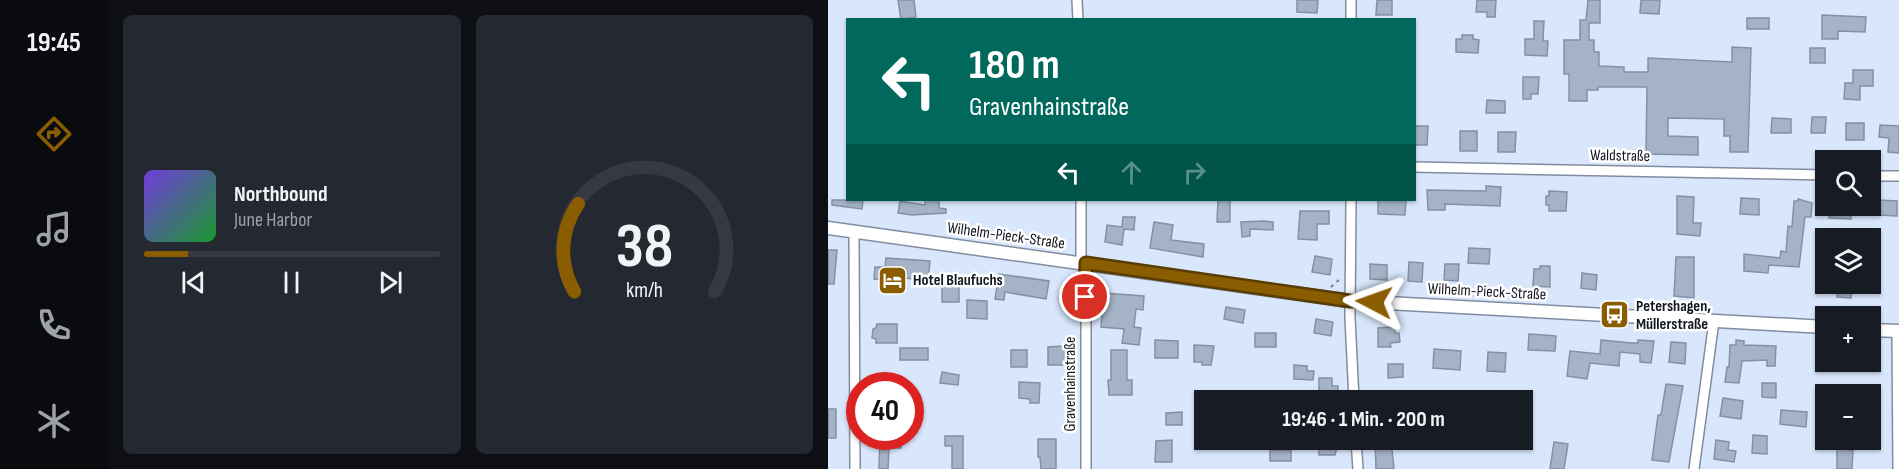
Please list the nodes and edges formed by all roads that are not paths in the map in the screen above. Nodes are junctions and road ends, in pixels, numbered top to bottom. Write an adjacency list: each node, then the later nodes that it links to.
1 (1077, 0): 3 (street)
2 (1351, 0): 4 (street)
3 (1078, 18)
4 (1351, 18)
5 (1416, 167): 6 (street, Waldstraße)
6 (1815, 175)
7 (1881, 176): 8 (street)
8 (1899, 176)
9 (1081, 201): 13 (street, Gravenhainstraße)
10 (1351, 201): 14 (street)
11 (828, 228): 12 (street, Wilhelm-Pieck-Straße)
12 (854, 232): 13 (street, Wilhelm-Pieck-Straße); 21 (street)
13 (1084, 263): 14 (street, Wilhelm-Pieck-Straße); 22 (street, Gravenhainstraße)
14 (1350, 301): 15 (street, Wilhelm-Pieck-Straße); 19 (street)
15 (1714, 321): 16 (street, Wilhelm-Pieck-Straße); 24 (street)
16 (1815, 326)
17 (1881, 330): 18 (street)
18 (1898, 331): 25 (street)
19 (1353, 390)
20 (1357, 450): 23 (street)
21 (855, 469)
22 (1086, 469)
23 (1358, 469)
24 (1694, 469)
25 (1898, 469)

